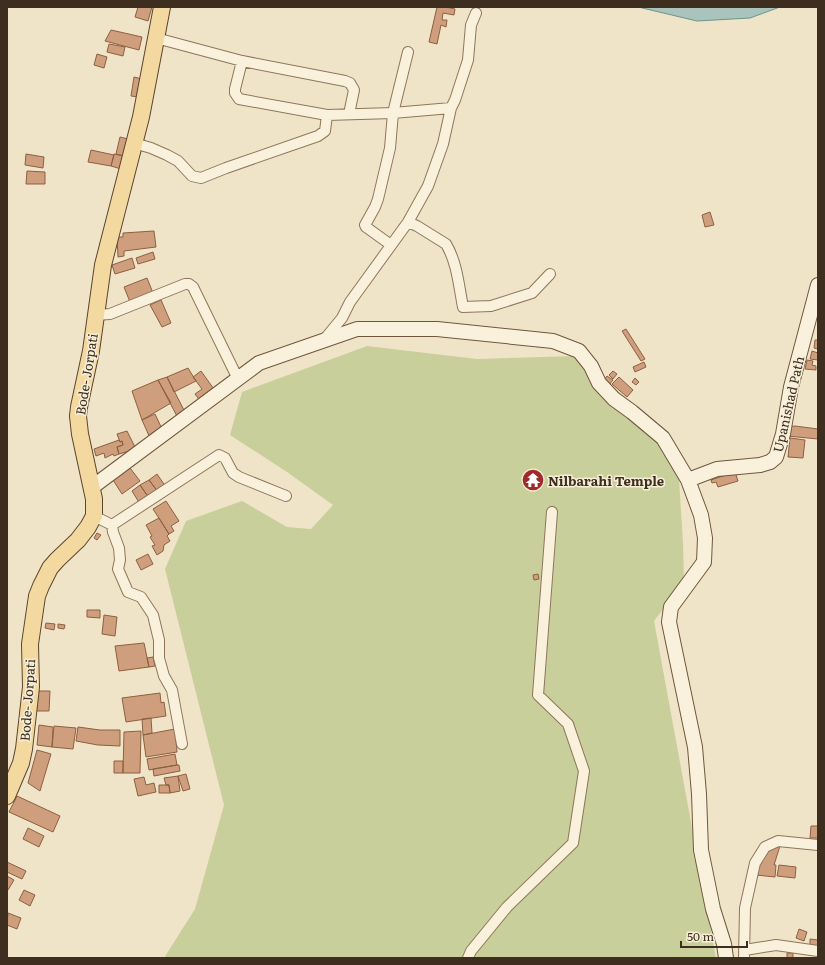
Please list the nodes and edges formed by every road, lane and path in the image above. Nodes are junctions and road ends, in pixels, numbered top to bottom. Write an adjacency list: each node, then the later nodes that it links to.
1 (162, 7): 3 (main road, Bode- Jorpati)
2 (476, 12): 6 (street)
3 (156, 38): 5 (street); 10 (main road, Bode- Jorpati)
4 (408, 52): 7 (street)
5 (242, 61): 8 (street); 9 (street)
6 (451, 108): 7 (street); 11 (street)
7 (394, 113): 8 (street); 12 (street)
8 (348, 114): 9 (street)
9 (327, 115): 10 (street)
10 (134, 143): 15 (main road, Bode- Jorpati)
11 (408, 222): 12 (street); 13 (street)
12 (391, 245): 16 (street)
13 (550, 274)
14 (818, 285): 18 (main road, Upanishad Path)
15 (95, 316): 17 (street); 19 (main road, Bode- Jorpati)
16 (323, 340): 17 (main road); 18 (main road)
17 (238, 379): 19 (main road)
18 (688, 480): 30 (main road)
19 (92, 488): 22 (main road, Bode- Jorpati)
20 (286, 496): 23 (street)
21 (552, 512): 29 (street)
22 (94, 516): 23 (street); 25 (main road, Bode- Jorpati)
23 (112, 525): 24 (street)
24 (182, 744)
25 (7, 796)
26 (818, 845): 28 (street)
27 (818, 951): 28 (street)
28 (744, 954)
29 (468, 958)
30 (726, 958)

